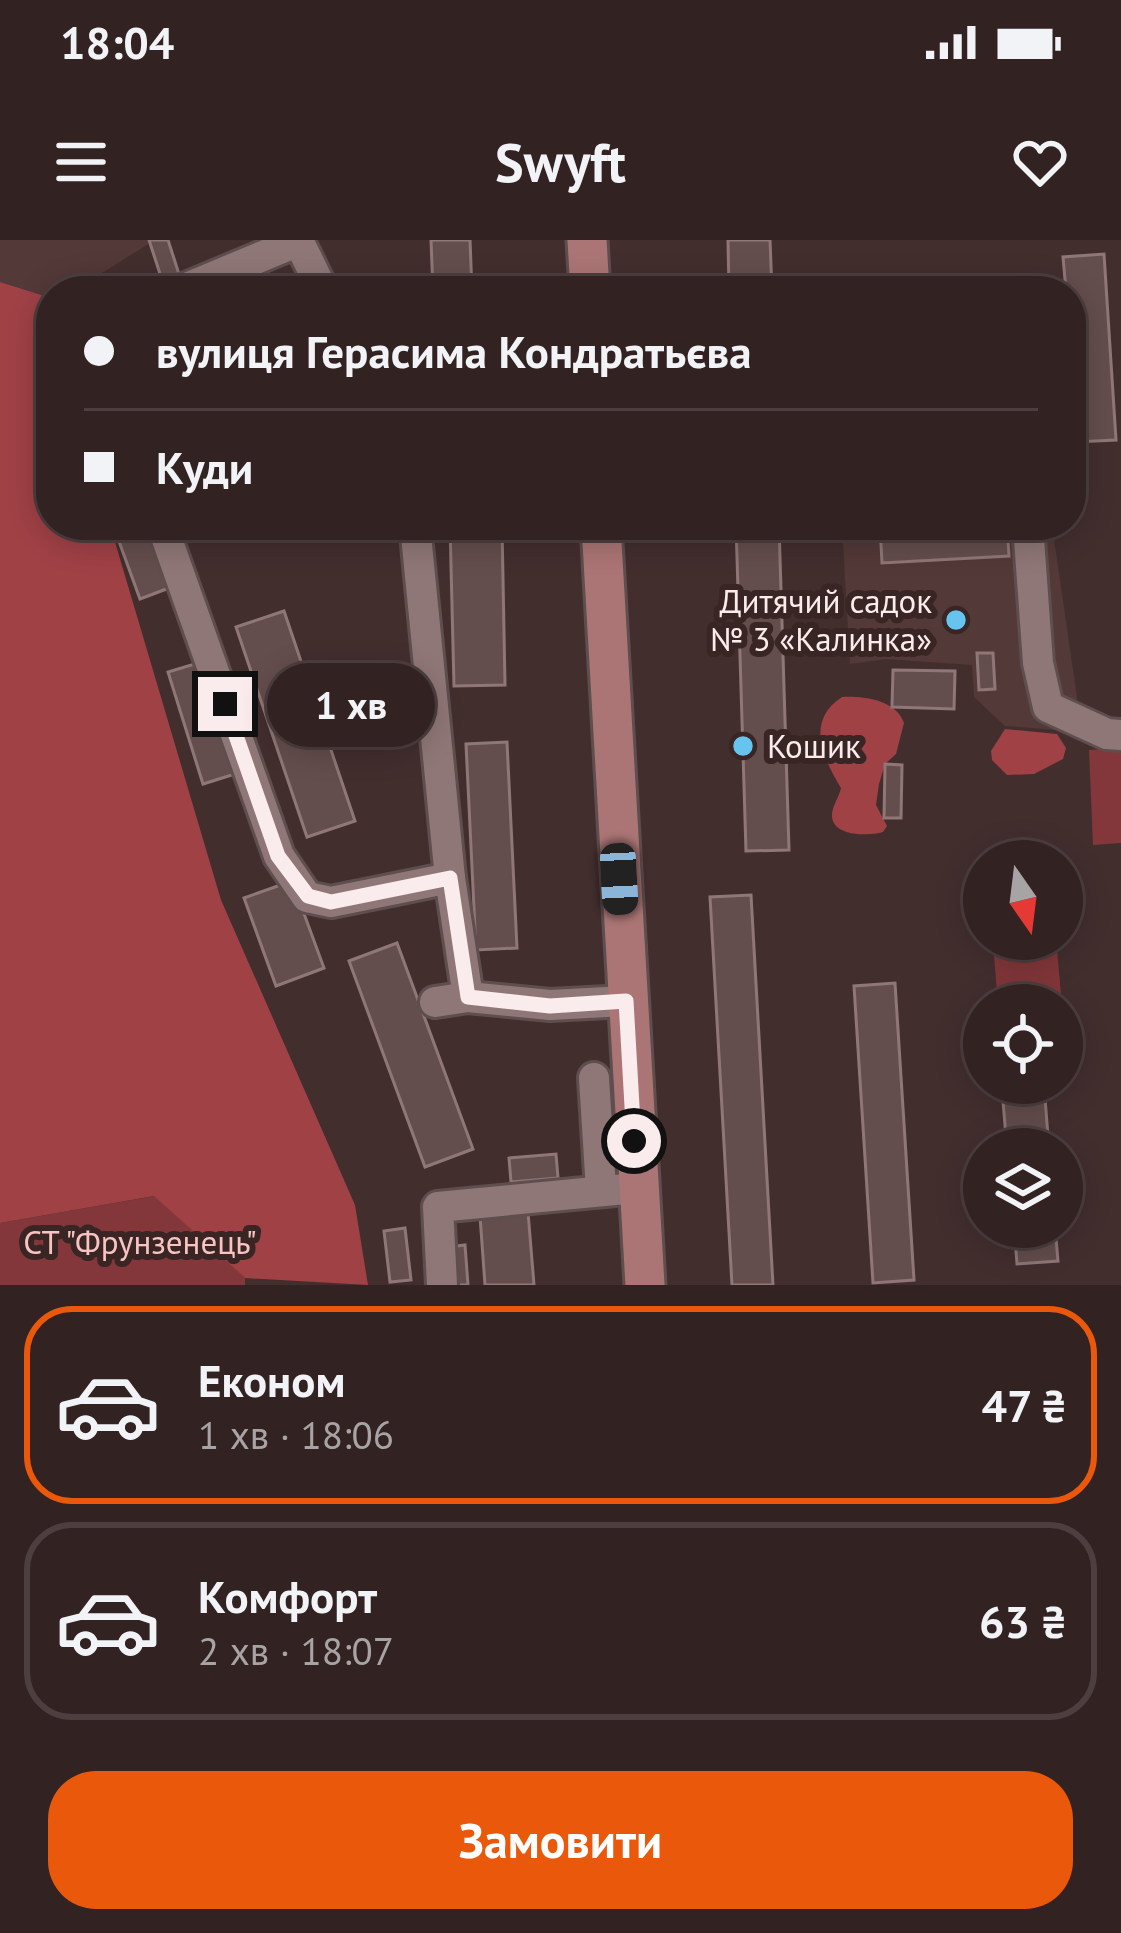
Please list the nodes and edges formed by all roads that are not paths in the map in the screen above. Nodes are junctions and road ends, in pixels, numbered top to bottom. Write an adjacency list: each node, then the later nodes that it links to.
1 (298, 240): 3 (lane); 4 (lane)
2 (587, 240): 5 (main road)
3 (214, 276)
4 (316, 276)
5 (589, 276)
6 (167, 540): 11 (lane)
7 (416, 540): 11 (lane)
8 (602, 540): 13 (main road)
9 (1029, 540): 10 (lane)
10 (1121, 735)
11 (450, 878): 12 (lane)
12 (468, 997): 13 (lane); 14 (lane)
13 (626, 1001): 16 (main road)
14 (435, 1003)
15 (594, 1078): 16 (lane)
16 (619, 1189): 17 (lane); 18 (main road)
17 (442, 1285)
18 (645, 1285)

